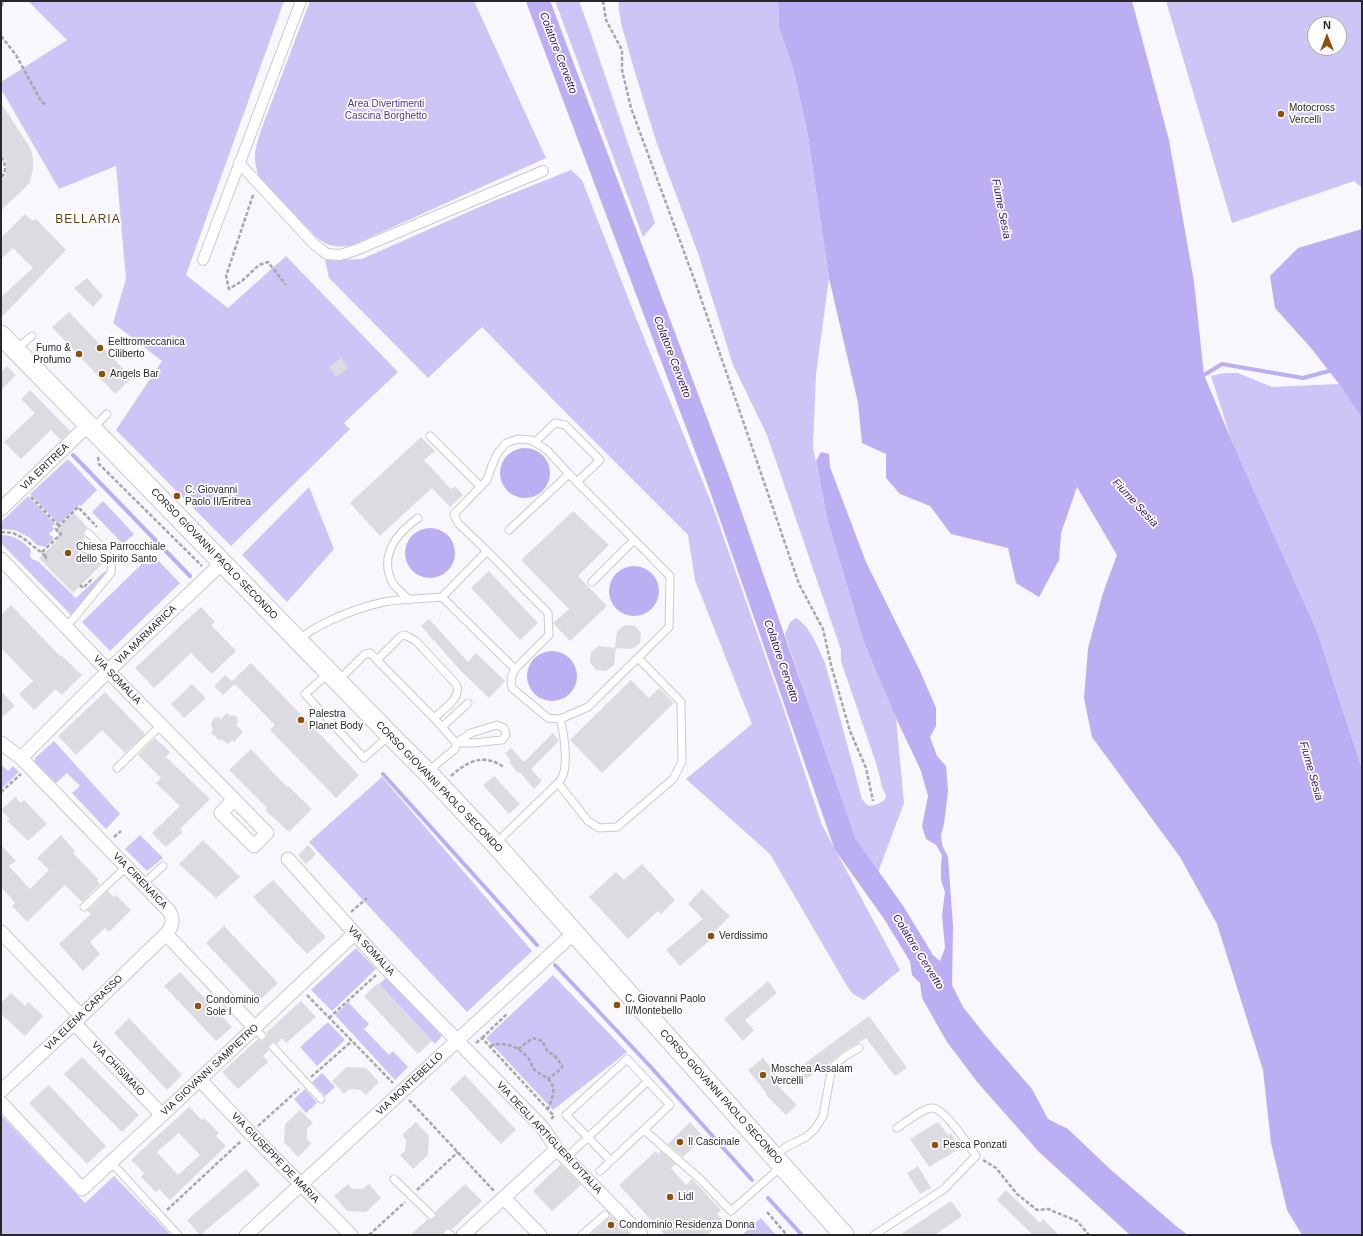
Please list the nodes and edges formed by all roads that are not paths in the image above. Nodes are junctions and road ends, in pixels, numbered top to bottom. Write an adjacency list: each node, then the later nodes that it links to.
1 (301, 1): 2 (street)
2 (240, 163): 3 (street); 4 (street)
3 (544, 171)
4 (203, 260)
5 (1, 335): 7 (main road, CORSO GIOVANNI PAOLO SECONDO)
6 (32, 336): 7 (lane)
7 (15, 350): 9 (main road, CORSO GIOVANNI PAOLO SECONDO)
8 (107, 414): 9 (lane)
9 (90, 427): 15 (street, VIA ERITREA); 22 (main road, CORSO GIOVANNI PAOLO SECONDO)
10 (430, 436): 14 (lane)
11 (535, 442): 12 (lane); 13 (lane); 14 (lane)
12 (569, 474): 13 (lane); 17 (lane)
13 (577, 482): 19 (lane)
14 (481, 487): 20 (lane)
15 (1, 509)
16 (418, 518): 25 (lane)
17 (509, 530)
18 (88, 533): 26 (lane)
19 (634, 540): 23 (lane); 28 (lane)
20 (487, 552): 24 (lane); 30 (lane)
21 (1, 559): 26 (street, VIA SOMALIA)
22 (216, 568): 27 (main road, CORSO GIOVANNI PAOLO SECONDO); 31 (street, VIA MARMARICA)
23 (592, 582)
24 (442, 597): 25 (lane); 30 (lane)
25 (409, 600): 27 (lane)
26 (65, 627): 31 (street, VIA SOMALIA)
27 (298, 641): 32 (main road, CORSO GIOVANNI PAOLO SECONDO)
28 (638, 658): 35 (lane); 44 (lane)
29 (377, 660): 32 (lane); 34 (lane); 34 (lane)
30 (515, 669): 35 (lane)
31 (108, 671): 36 (street, VIA SOMALIA); 41 (street, VIA MARMARICA)
32 (333, 677): 38 (main road, CORSO GIOVANNI PAOLO SECONDO); 38 (lane)
33 (468, 703): 37 (lane)
34 (434, 718): 37 (lane)
35 (560, 719): 44 (lane)
36 (161, 725): 42 (lane); 45 (street, VIA SOMALIA)
37 (442, 727): 40 (lane)
38 (390, 735): 43 (main road, CORSO GIOVANNI PAOLO SECONDO)
39 (1, 743): 41 (street, VIA CIRENAICA)
40 (456, 743): 40 (lane); 43 (lane)
41 (25, 762): 49 (street, VIA CIRENAICA)
42 (117, 768)
43 (427, 772): 46 (main road, CORSO GIOVANNI PAOLO SECONDO)
44 (558, 783): 46 (lane)
45 (234, 799): 45 (street, VIA SOMALIA)
46 (495, 844): 53 (main road, CORSO GIOVANNI PAOLO SECONDO)
47 (288, 860): 55 (street, VIA SOMALIA)
48 (163, 866): 50 (lane)
49 (126, 867): 50 (street, VIA CIRENAICA); 51 (lane)
50 (143, 884): 54 (street, VIA CIRENAICA)
51 (84, 908)
52 (1, 932): 56 (street, VIA CHISIMAIO)
53 (574, 933): 58 (street, VIA MONTEBELLO); 72 (main road, CORSO GIOVANNI PAOLO SECONDO)
54 (166, 934): 56 (street, VIA ELENA CARASSO); 57 (street)
55 (354, 934): 57 (street, VIA GIOVANNI SAMPIETRO); 58 (street, VIA SOMALIA)
56 (78, 1020): 63 (street, VIA ELENA CARASSO); 66 (street, VIA CHISIMAIO)
57 (259, 1032): 61 (street, VIA GIOVANNI SAMPIETRO)
58 (457, 1040): 70 (street, VIA DEGLI ARTIGLIERI D'ITALIA); 76 (street, VIA MONTEBELLO)
59 (273, 1047): 64 (lane)
60 (858, 1048): 72 (lane)
61 (200, 1080): 66 (street, VIA GIOVANNI SAMPIETRO); 76 (street, VIA GIUSEPPE DE MARIA)
62 (648, 1081): 68 (lane); 69 (lane); 69 (lane)
63 (1, 1091)
64 (321, 1099)
65 (1, 1103): 73 (street, VIA GIOVANNI SAMPIETRO)
66 (162, 1115): 73 (street, VIA GIOVANNI SAMPIETRO)
67 (897, 1128): 88 (lane)
68 (644, 1130): 71 (lane); 72 (lane)
69 (588, 1138): 70 (lane); 71 (lane)
70 (562, 1154): 77 (street); 86 (street, VIA DEGLI ARTIGLIERI D'ITALIA)
71 (611, 1161): 74 (lane)
72 (778, 1161): 87 (main road, CORSO GIOVANNI PAOLO SECONDO)
73 (111, 1162): 80 (lane)
74 (600, 1171)
75 (394, 1179): 78 (lane)
76 (301, 1185): 81 (street, VIA MONTEBELLO); 82 (street, VIA GIUSEPPE DE MARIA)
77 (503, 1199): 83 (street); 84 (street)
78 (431, 1215)
79 (605, 1215): 85 (lane)
80 (178, 1235)
81 (246, 1235)
82 (351, 1235)
83 (463, 1235)
84 (540, 1235)
85 (582, 1235)
86 (641, 1235)
87 (844, 1235)
88 (874, 1235)

